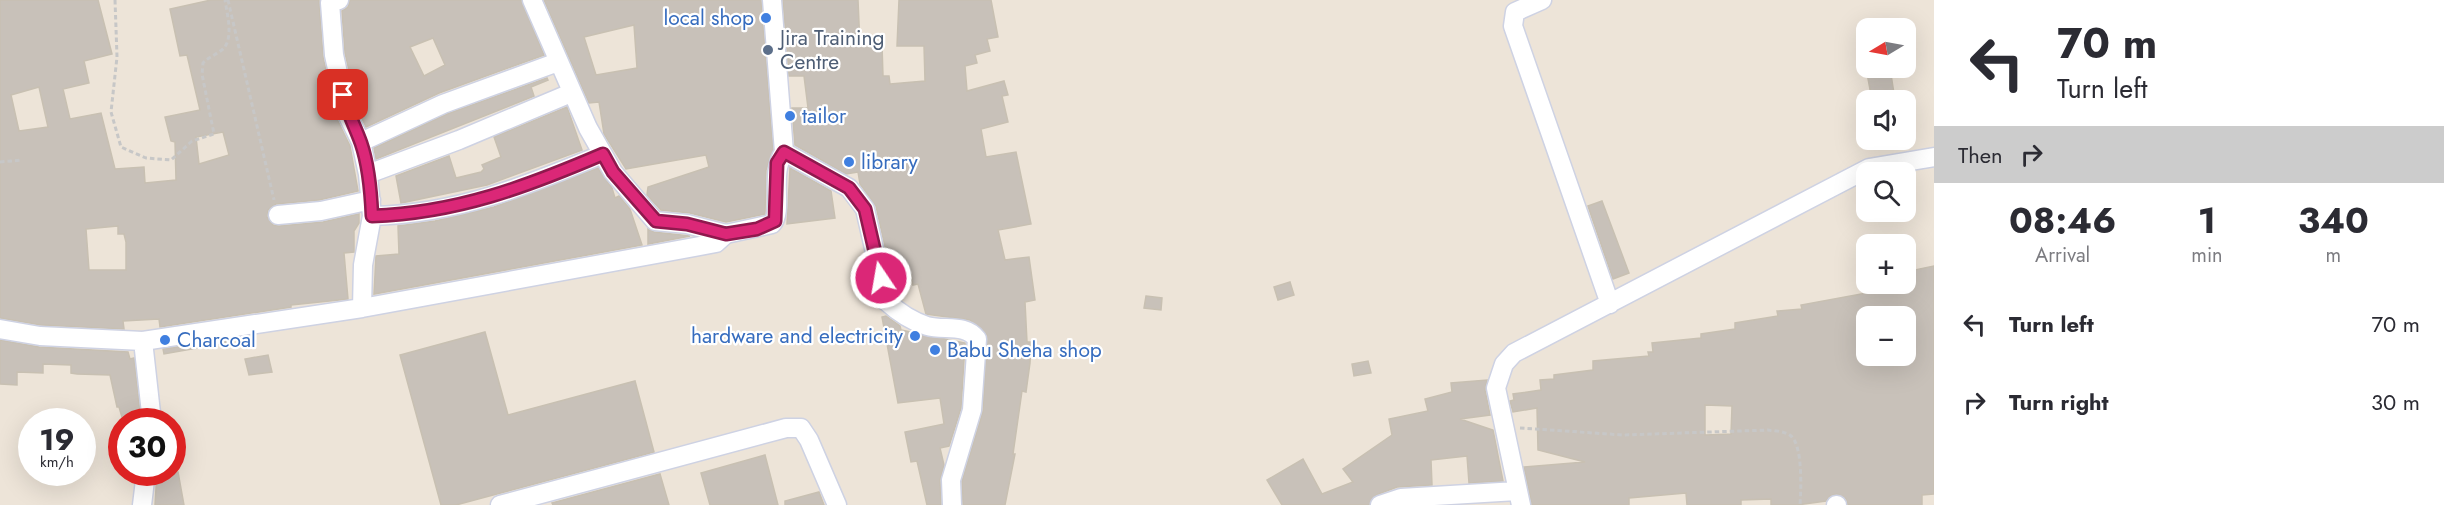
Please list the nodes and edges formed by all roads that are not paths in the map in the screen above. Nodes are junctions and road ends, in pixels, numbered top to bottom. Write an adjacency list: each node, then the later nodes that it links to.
1 (339, 0): 7 (street)
2 (532, 0): 5 (street)
3 (772, 0): 8 (street)
4 (1542, 0): 15 (street)
5 (558, 62): 6 (street); 7 (street)
6 (571, 93): 9 (street); 11 (street)
7 (361, 142): 11 (street)
8 (784, 152): 14 (street); 25 (street)
9 (603, 154): 12 (street); 14 (street)
10 (1934, 157): 15 (street)
11 (368, 174): 12 (street)
12 (372, 208): 13 (street); 16 (street)
13 (278, 215)
14 (726, 234): 16 (street)
15 (1610, 304): 21 (street)
16 (362, 308): 18 (street)
17 (0, 330): 18 (street)
18 (143, 341): 19 (street)
19 (150, 408)
20 (144, 486): 22 (street)
21 (1519, 498): 26 (street)
22 (142, 505)
23 (500, 505): 24 (street)
24 (837, 505)
25 (952, 505)
26 (1380, 505)

